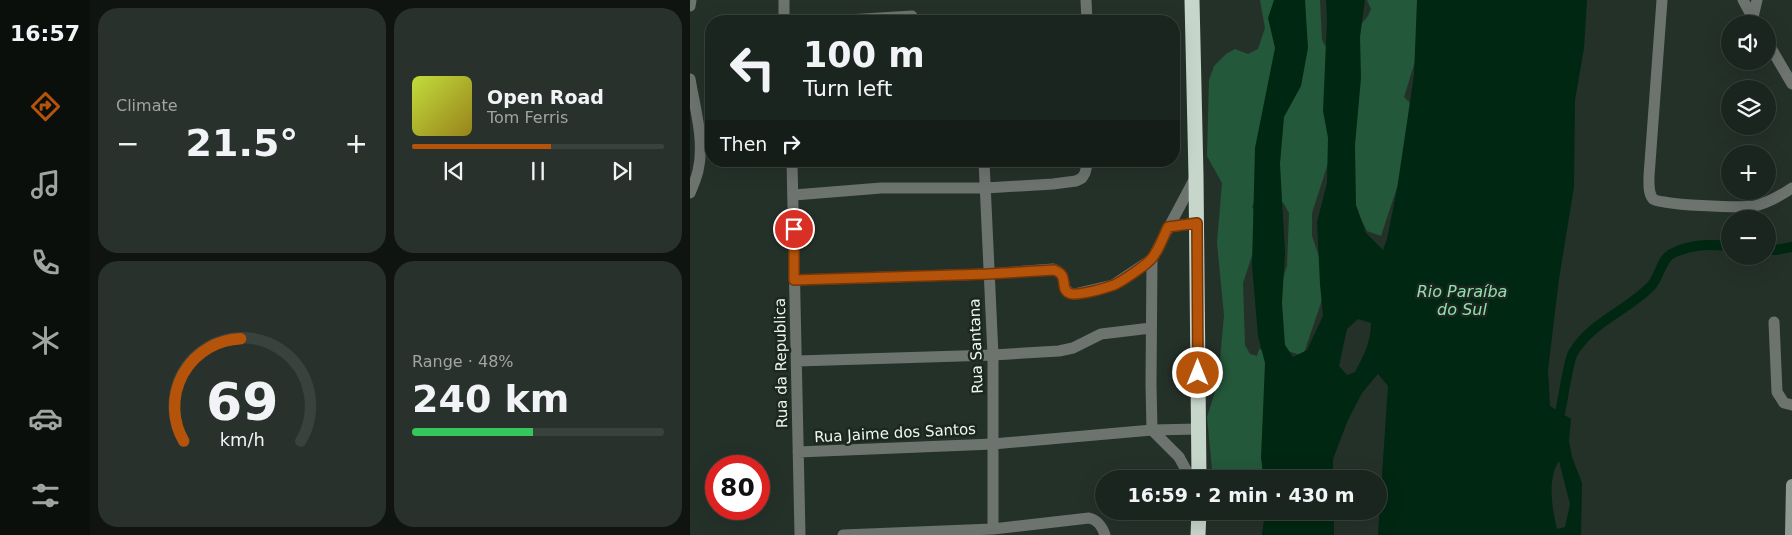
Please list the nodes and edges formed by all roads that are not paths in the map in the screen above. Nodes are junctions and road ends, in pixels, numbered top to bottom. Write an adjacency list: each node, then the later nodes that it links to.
1 (691, 0): 8 (street)
2 (784, 0): 9 (street)
3 (1086, 0): 10 (street)
4 (1192, 0): 21 (highway)
5 (1662, 0): 23 (street)
6 (1743, 0): 11 (street)
7 (1757, 0): 12 (street)
8 (690, 6)
9 (784, 15)
10 (1087, 15)
11 (1751, 15)
12 (1755, 15)
13 (1776, 57): 15 (street)
14 (690, 79): 16 (street)
15 (1792, 84)
16 (699, 130): 17 (street); 24 (street)
17 (705, 130)
18 (792, 167): 25 (street, Rua da Republica)
19 (984, 167): 22 (street, Rua Santana)
20 (1087, 167): 22 (street)
21 (1196, 174): 26 (highway); 27 (street)
22 (985, 188): 25 (street); 29 (street, Rua Santana)
23 (1792, 188)
24 (690, 193)
25 (794, 195): 30 (street, Rua da Republica)
26 (1197, 223): 27 (street); 36 (highway)
27 (1168, 227): 28 (street)
28 (1152, 259): 29 (street); 32 (street)
29 (988, 274): 30 (street); 33 (street, Rua Santana)
30 (794, 280): 34 (street, Rua da Republica)
31 (1774, 322): 35 (street)
32 (1151, 328): 33 (street); 37 (street)
33 (993, 355): 34 (street); 38 (street, Rua Santana)
34 (797, 361): 39 (street, Rua da Republica)
35 (1792, 405)
36 (1198, 429): 37 (street, Rua Jaime dos Santos); 41 (highway)
37 (1152, 430): 38 (street, Rua Jaime dos Santos); 40 (street)
38 (994, 444): 39 (street, Rua Jaime dos Santos); 44 (street, Rua Santana)
39 (798, 452): 45 (street, Rua da Republica)
40 (1186, 470)
41 (1200, 470)
42 (1792, 485): 49 (main road)
43 (1199, 520): 48 (highway)
44 (993, 529): 46 (street); 47 (street)
45 (800, 535)
46 (843, 535)
47 (1105, 535)
48 (1198, 535)
49 (1792, 535)

